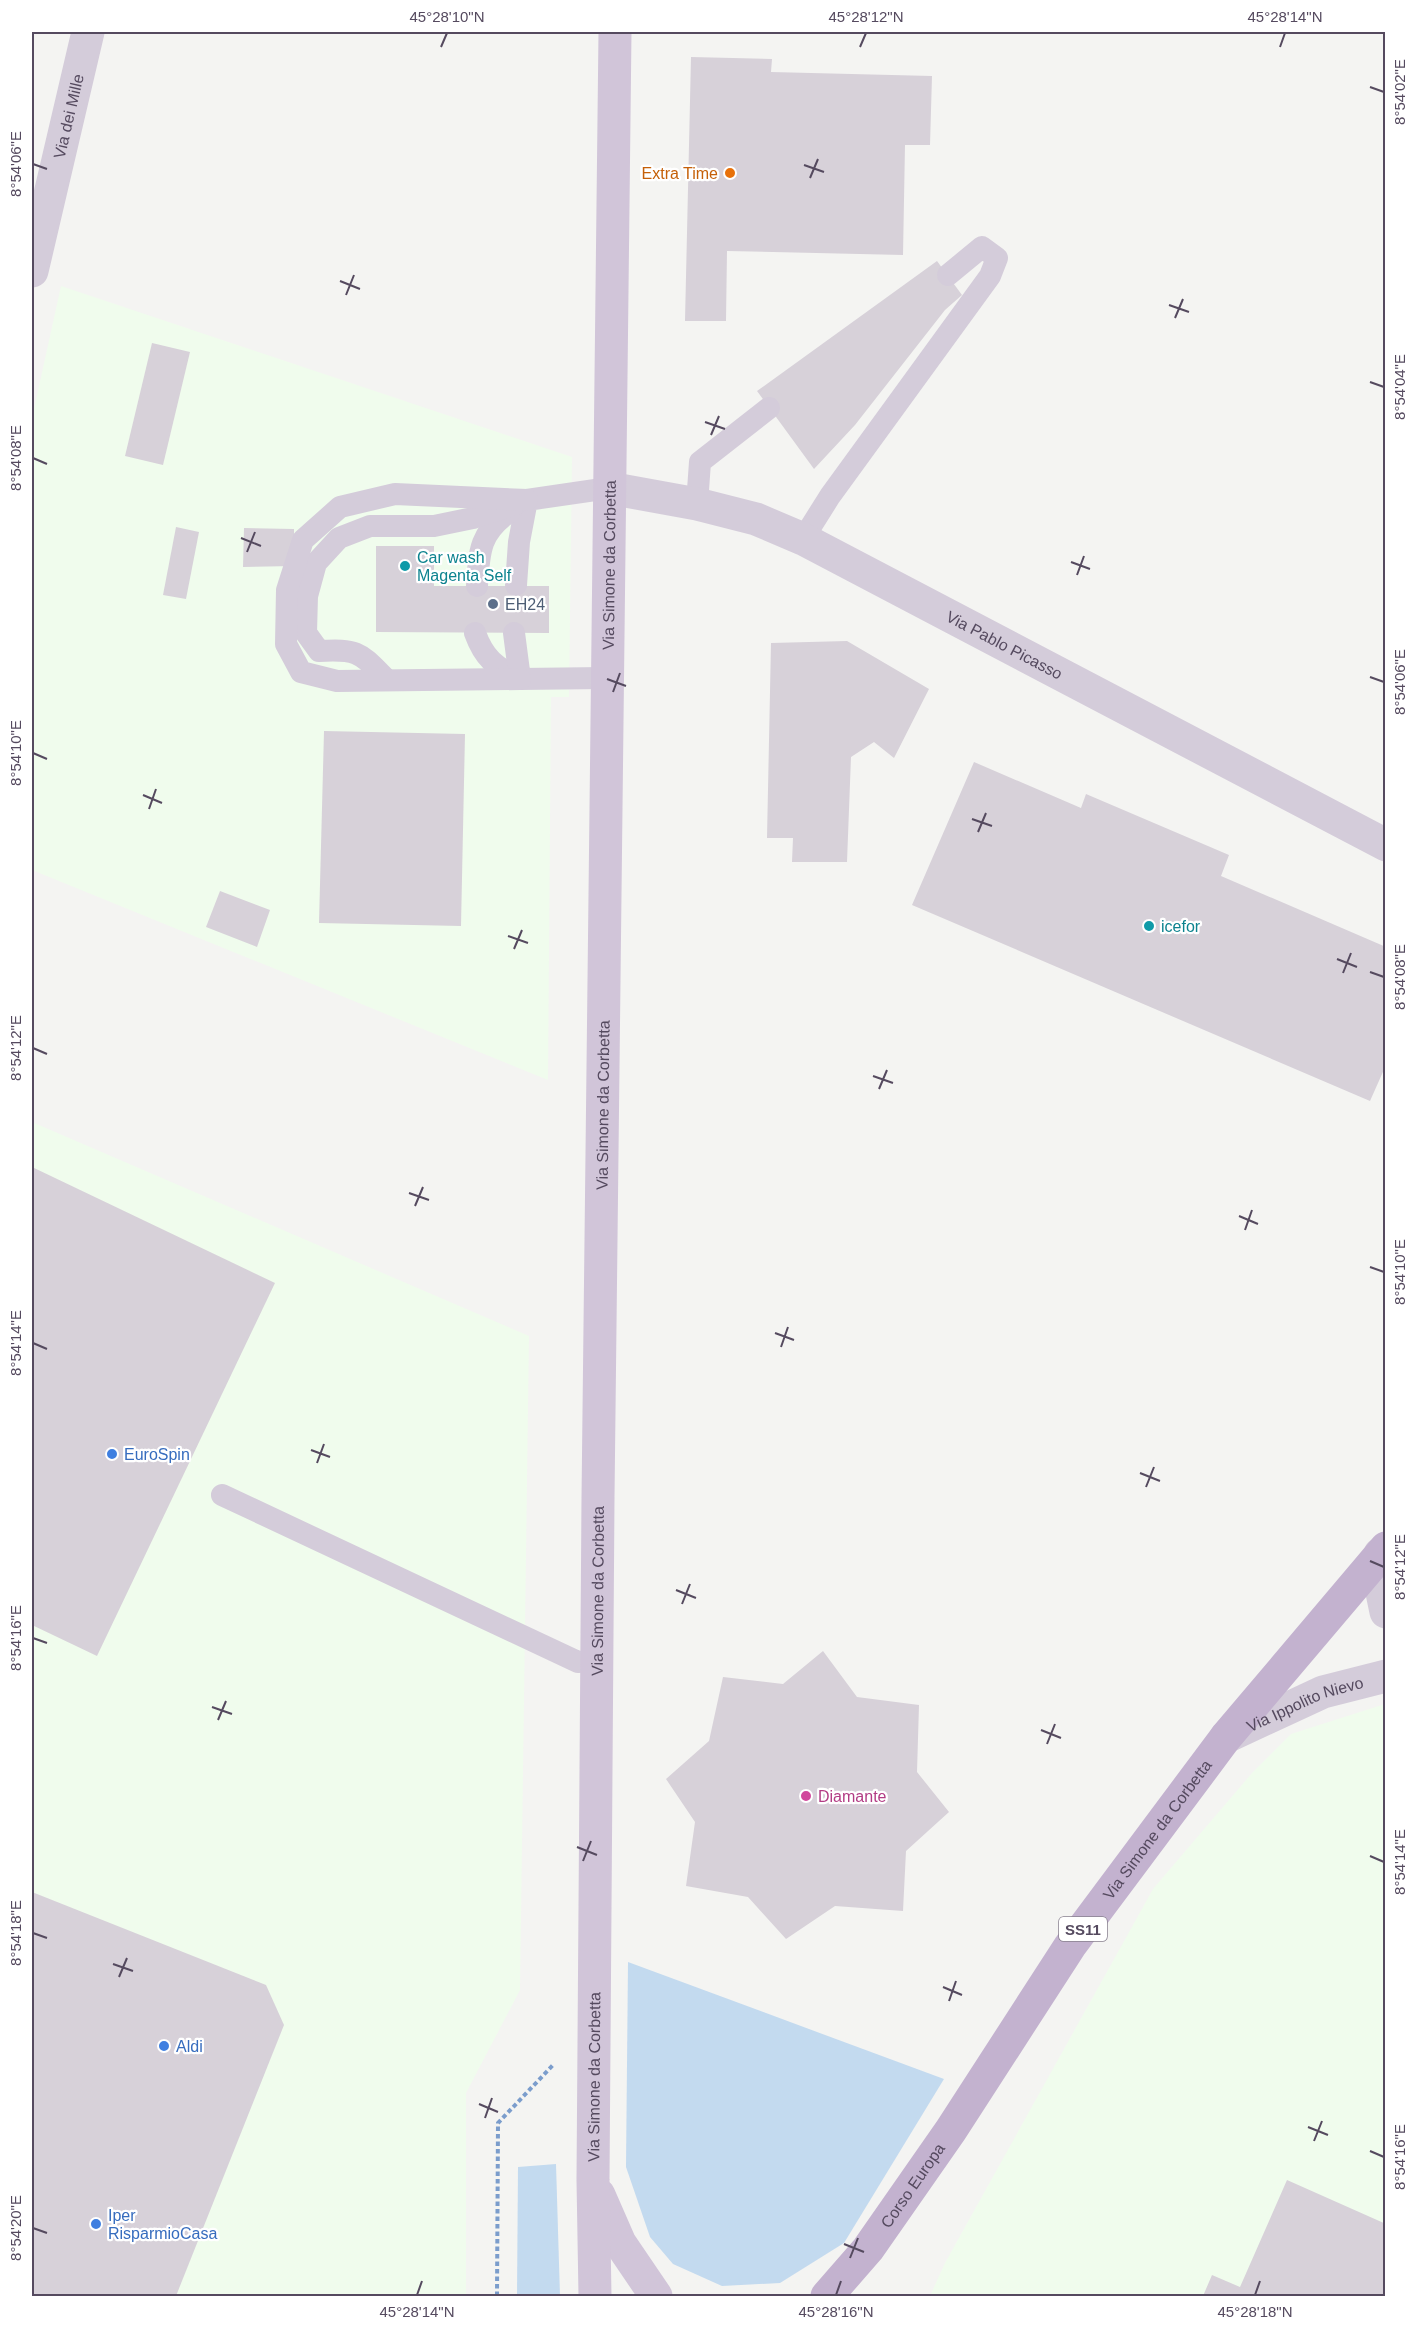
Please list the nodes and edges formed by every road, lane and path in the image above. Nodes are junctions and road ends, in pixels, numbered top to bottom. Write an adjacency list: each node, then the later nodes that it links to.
1 (88, 32): 3 (street, Via dei Mille)
2 (615, 32): 6 (street, Via Simone da Corbetta)
3 (32, 271)
4 (948, 275): 9 (lane)
5 (769, 408): 8 (lane)
6 (609, 488): 7 (lane); 8 (street, Via Pablo Picasso); 14 (street, Via Simone da Corbetta)
7 (527, 500): 10 (lane); 11 (lane); 15 (lane); 15 (lane)
8 (697, 504): 9 (street, Via Pablo Picasso)
9 (803, 539): 17 (street, Via Pablo Picasso)
10 (516, 585)
11 (477, 586)
12 (475, 633): 16 (lane)
13 (514, 633): 16 (lane)
14 (605, 678): 16 (lane); 21 (street, Via Simone da Corbetta)
15 (386, 679): 16 (lane)
16 (520, 679)
17 (1386, 845)
18 (222, 1495): 21 (lane)
19 (1383, 1551): 20 (street); 23 (main road, Via Simone da Corbetta)
20 (1386, 1612)
21 (597, 1661): 24 (street, Via Simone da Corbetta)
22 (1386, 1676): 23 (street, Via Ippolito Nievo)
23 (1226, 1737): 25 (main road, Via Simone da Corbetta / SS11)
24 (594, 2022): 26 (street, Via Simone da Corbetta); 27 (path)
25 (951, 2130): 30 (main road, Corso Europa / SS11)
26 (592, 2180): 28 (street, Via Simone da Corbetta); 29 (street, Via Simone da Corbetta)
27 (496, 2296)
28 (595, 2296)
29 (656, 2296)
30 (827, 2296)

